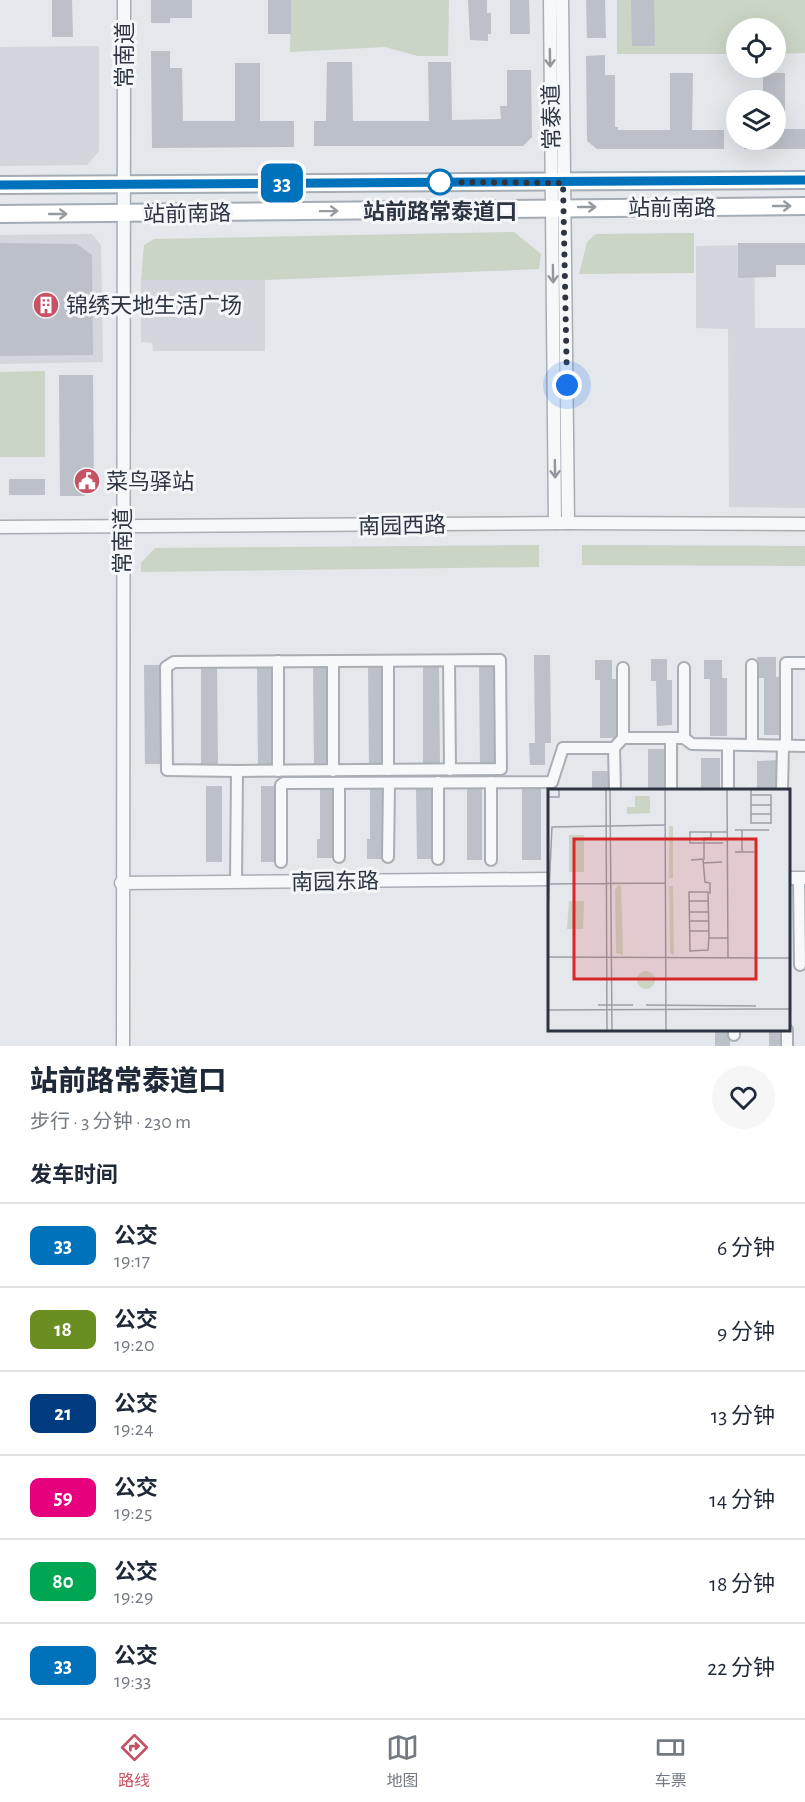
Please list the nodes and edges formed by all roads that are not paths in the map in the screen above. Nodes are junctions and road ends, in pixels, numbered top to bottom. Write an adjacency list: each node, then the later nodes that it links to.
1 (124, 0): 5 (street, 常南道)
2 (550, 0): 6 (street, 常泰道, one-way to 6)
3 (562, 0): 6 (street, 常泰道)
4 (805, 180): 6 (main road, 站前南路)
5 (124, 183): 6 (main road, 站前南路); 7 (main road, 站前南路); 11 (street, 常南道)
6 (557, 183): 9 (street, 常泰道)
7 (0, 185)
8 (805, 206): 9 (main road, 站前南路, one-way to 8)
9 (558, 207): 11 (main road, 站前南路, one-way to 9); 12 (street, 常泰道)
10 (0, 214): 11 (main road, 站前南路, one-way to 11)
11 (124, 214): 15 (street, 常南道)
12 (562, 523): 13 (street, 南园西路); 15 (street, 南园西路)
13 (805, 524)
14 (0, 527): 15 (street, 南园西路)
15 (122, 528): 54 (street, 常南道)
16 (278, 661): 17 (street); 34 (street); 35 (street)
17 (333, 661): 18 (street); 36 (street)
18 (388, 661): 19 (street); 32 (street)
19 (449, 661): 33 (street); 33 (street)
20 (805, 663): 29 (street)
21 (752, 664): 28 (street)
22 (623, 668): 24 (street)
23 (684, 668): 26 (street)
24 (623, 738): 25 (street); 31 (street)
25 (671, 738): 26 (street); 43 (street)
26 (684, 738): 27 (street)
27 (728, 745): 28 (street); 44 (street)
28 (752, 745): 29 (street)
29 (784, 745): 30 (street); 45 (street)
30 (805, 746)
31 (614, 748): 41 (street); 42 (street)
32 (388, 770): 33 (street); 36 (street)
33 (450, 770)
34 (237, 771): 35 (street); 53 (street)
35 (278, 771): 36 (street)
36 (333, 771)
37 (438, 782): 38 (street); 40 (street); 48 (street)
38 (491, 782): 41 (street); 49 (street)
39 (339, 783): 40 (street); 46 (street); 50 (street)
40 (389, 783): 47 (street)
41 (552, 787)
42 (615, 789)
43 (671, 789)
44 (728, 789)
45 (782, 789)
46 (339, 857)
47 (388, 857)
48 (438, 859)
49 (491, 860)
50 (281, 862)
51 (798, 878): 55 (street)
52 (548, 879): 53 (street, 南园东路)
53 (236, 881): 54 (street, 南园东路)
54 (121, 883): 56 (street, 常南道)
55 (798, 965)
56 (123, 1046)

